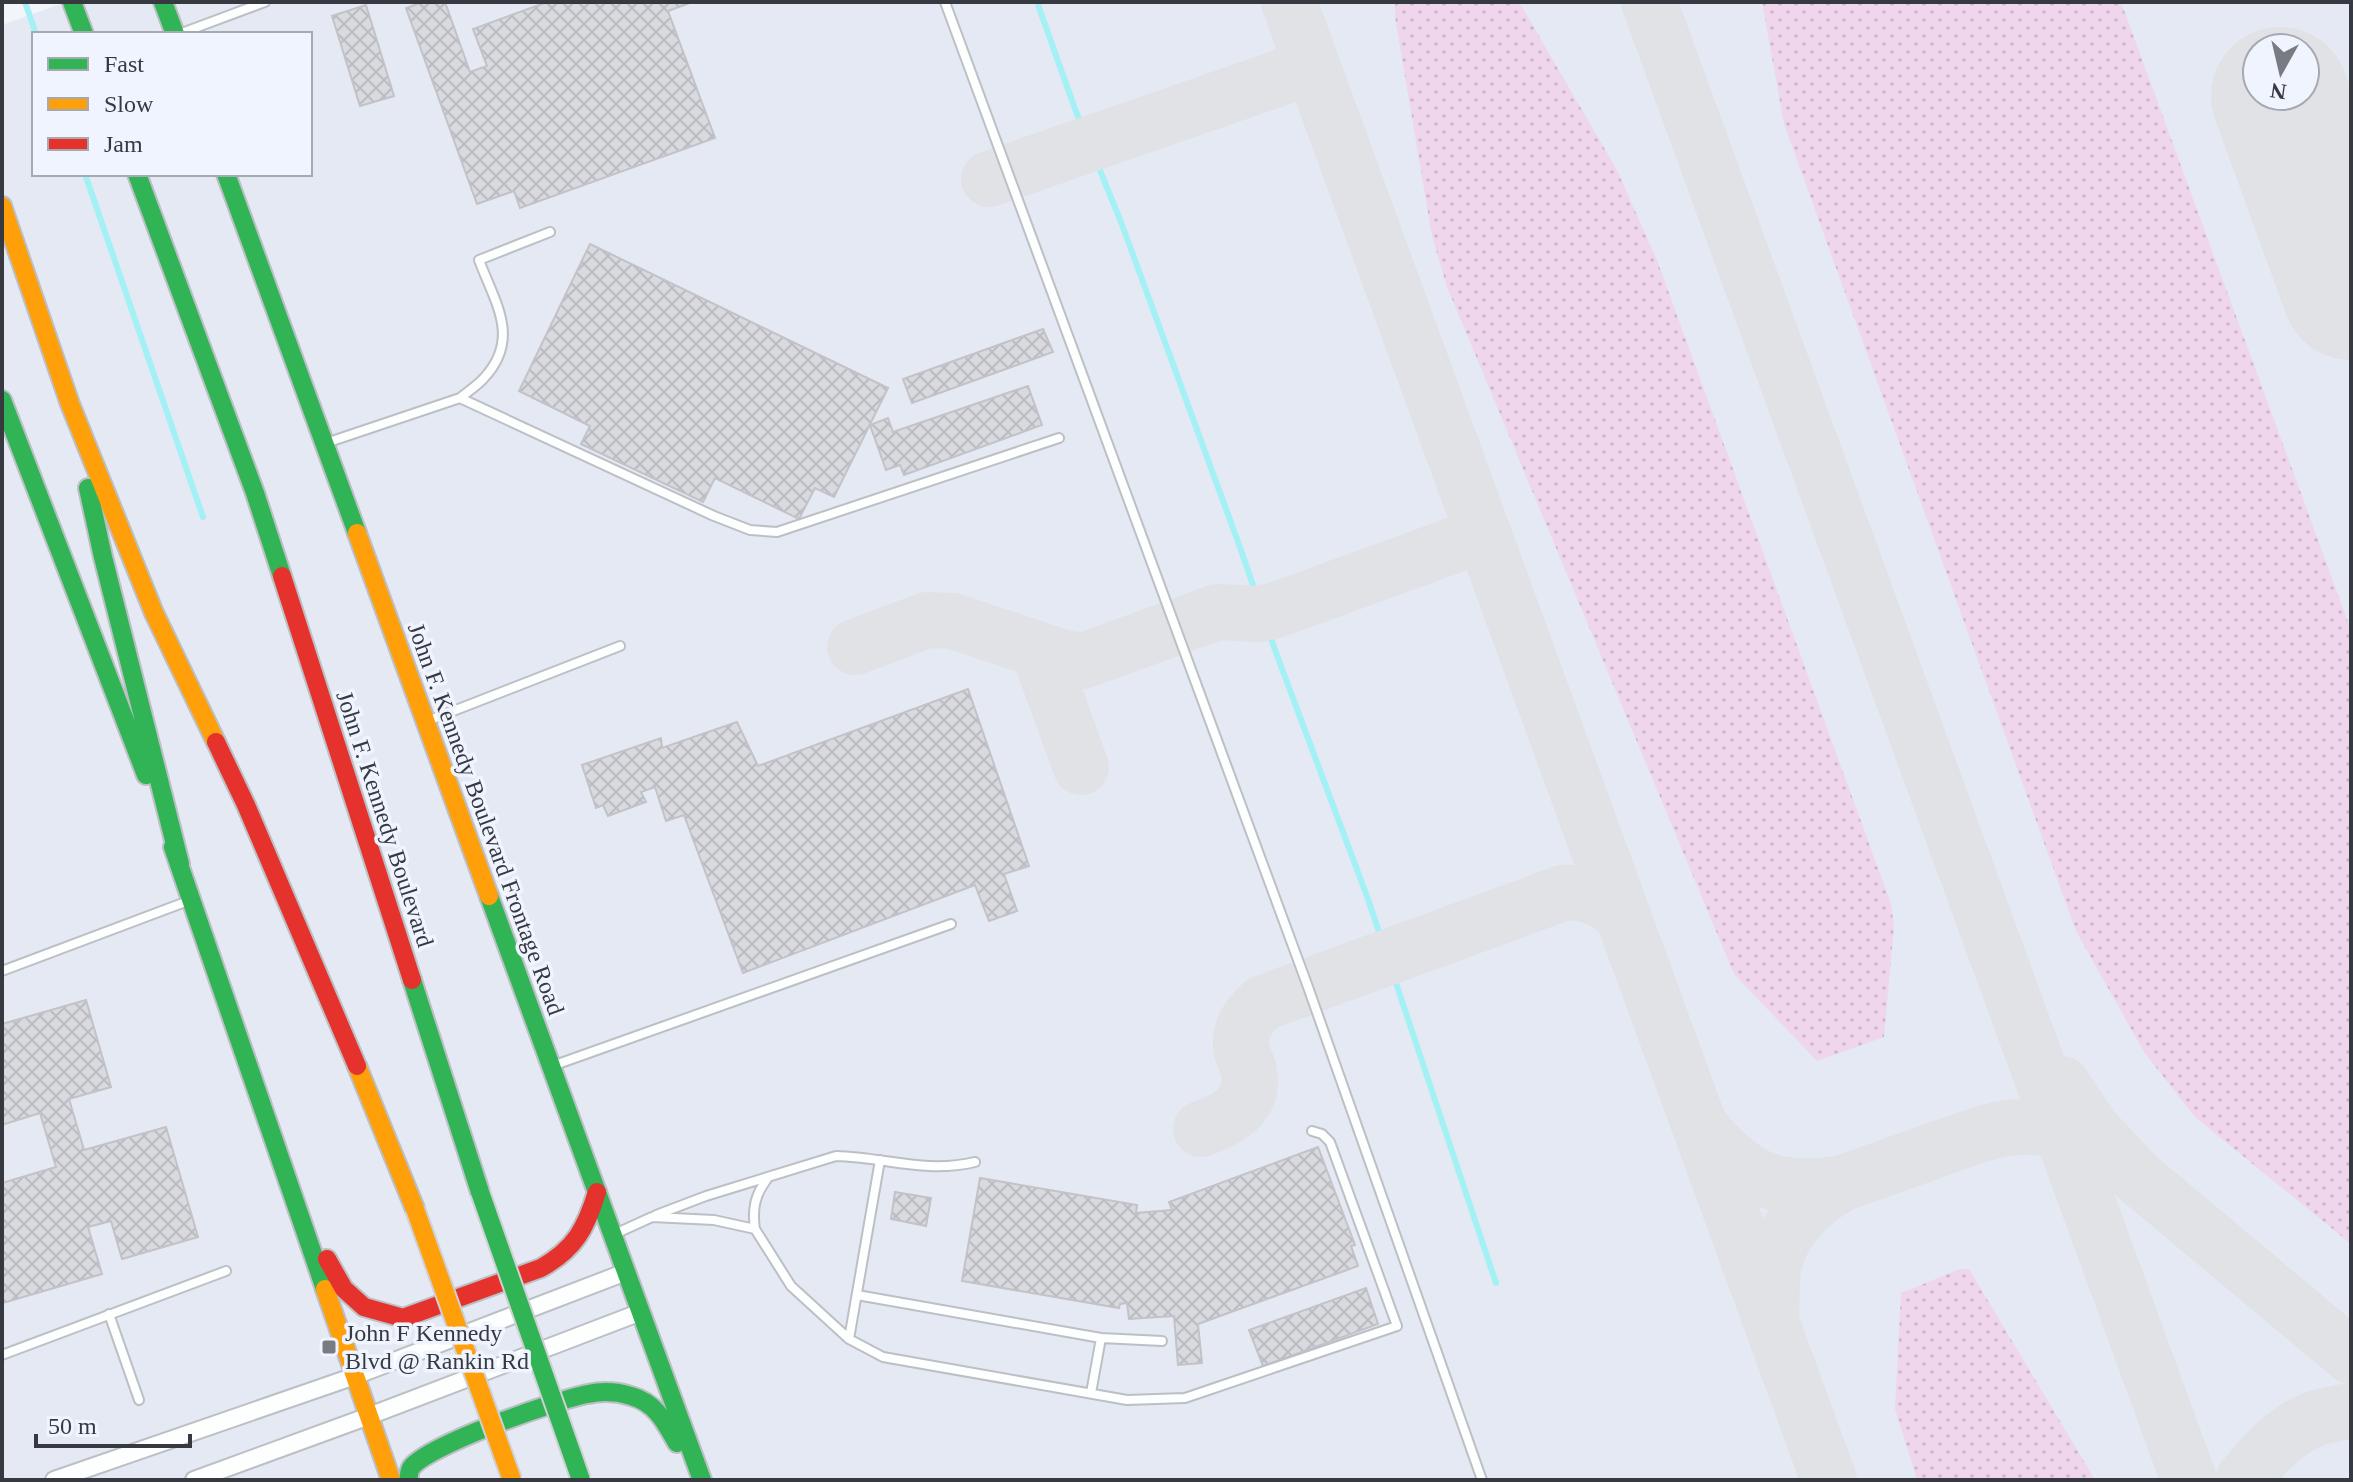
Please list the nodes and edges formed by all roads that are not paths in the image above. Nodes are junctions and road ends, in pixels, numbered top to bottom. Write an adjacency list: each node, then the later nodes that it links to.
1 (72, 2): 5 (main road)
2 (163, 2): 6 (main road)
3 (265, 2): 7 (lane)
4 (945, 2): 53 (lane)
5 (83, 32)
6 (175, 32)
7 (182, 32)
8 (138, 176): 51 (main road, John F. Kennedy Boulevard, bridge)
9 (227, 176): 16 (main road, John F. Kennedy Boulevard Frontage Road)
10 (2, 206): 14 (main road)
11 (550, 232): 12 (lane)
12 (460, 398): 15 (lane); 16 (lane)
13 (2, 400): 19 (main road)
14 (70, 404): 19 (main road); 50 (main road, bridge)
15 (1059, 438)
16 (324, 443): 18 (main road, John F. Kennedy Boulevard Frontage Road)
17 (620, 646): 18 (lane)
18 (425, 721): 23 (main road, John F. Kennedy Boulevard Frontage Road)
19 (180, 864): 20 (main road)
20 (192, 899): 22 (lane); 29 (main road)
21 (951, 924): 23 (lane)
22 (2, 971)
23 (551, 1066): 28 (main road, John F. Kennedy Boulevard Frontage Road)
24 (1312, 1131): 43 (lane)
25 (880, 1160): 26 (lane); 27 (lane); 35 (lane)
26 (975, 1162)
27 (767, 1179): 30 (lane); 31 (lane)
28 (597, 1192): 29 (main road); 32 (main road, John F. Kennedy Boulevard Frontage Road)
29 (297, 1205): 42 (main road)
30 (652, 1217): 31 (lane); 32 (lane)
31 (755, 1229): 39 (lane)
32 (612, 1235): 34 (main road, John F. Kennedy Boulevard Frontage Road)
33 (226, 1271): 37 (lane)
34 (626, 1272): 36 (main road, John F. Kennedy Boulevard Frontage Road); 42 (street)
35 (857, 1295): 38 (lane); 39 (lane)
36 (641, 1312): 45 (street); 52 (main road, John F. Kennedy Boulevard Frontage Road)
37 (109, 1314): 41 (lane); 44 (lane)
38 (1101, 1338): 40 (lane); 43 (lane)
39 (849, 1339): 43 (lane)
40 (1162, 1341)
41 (2, 1355)
42 (355, 1376): 45 (main road); 46 (street)
43 (1091, 1393)
44 (139, 1400)
45 (369, 1416): 47 (street); 48 (main road)
46 (54, 1480)
47 (194, 1480)
48 (391, 1480)
49 (408, 1480): 52 (main road)
50 (512, 1480)
51 (581, 1480)
52 (700, 1480)
53 (1482, 1480)

